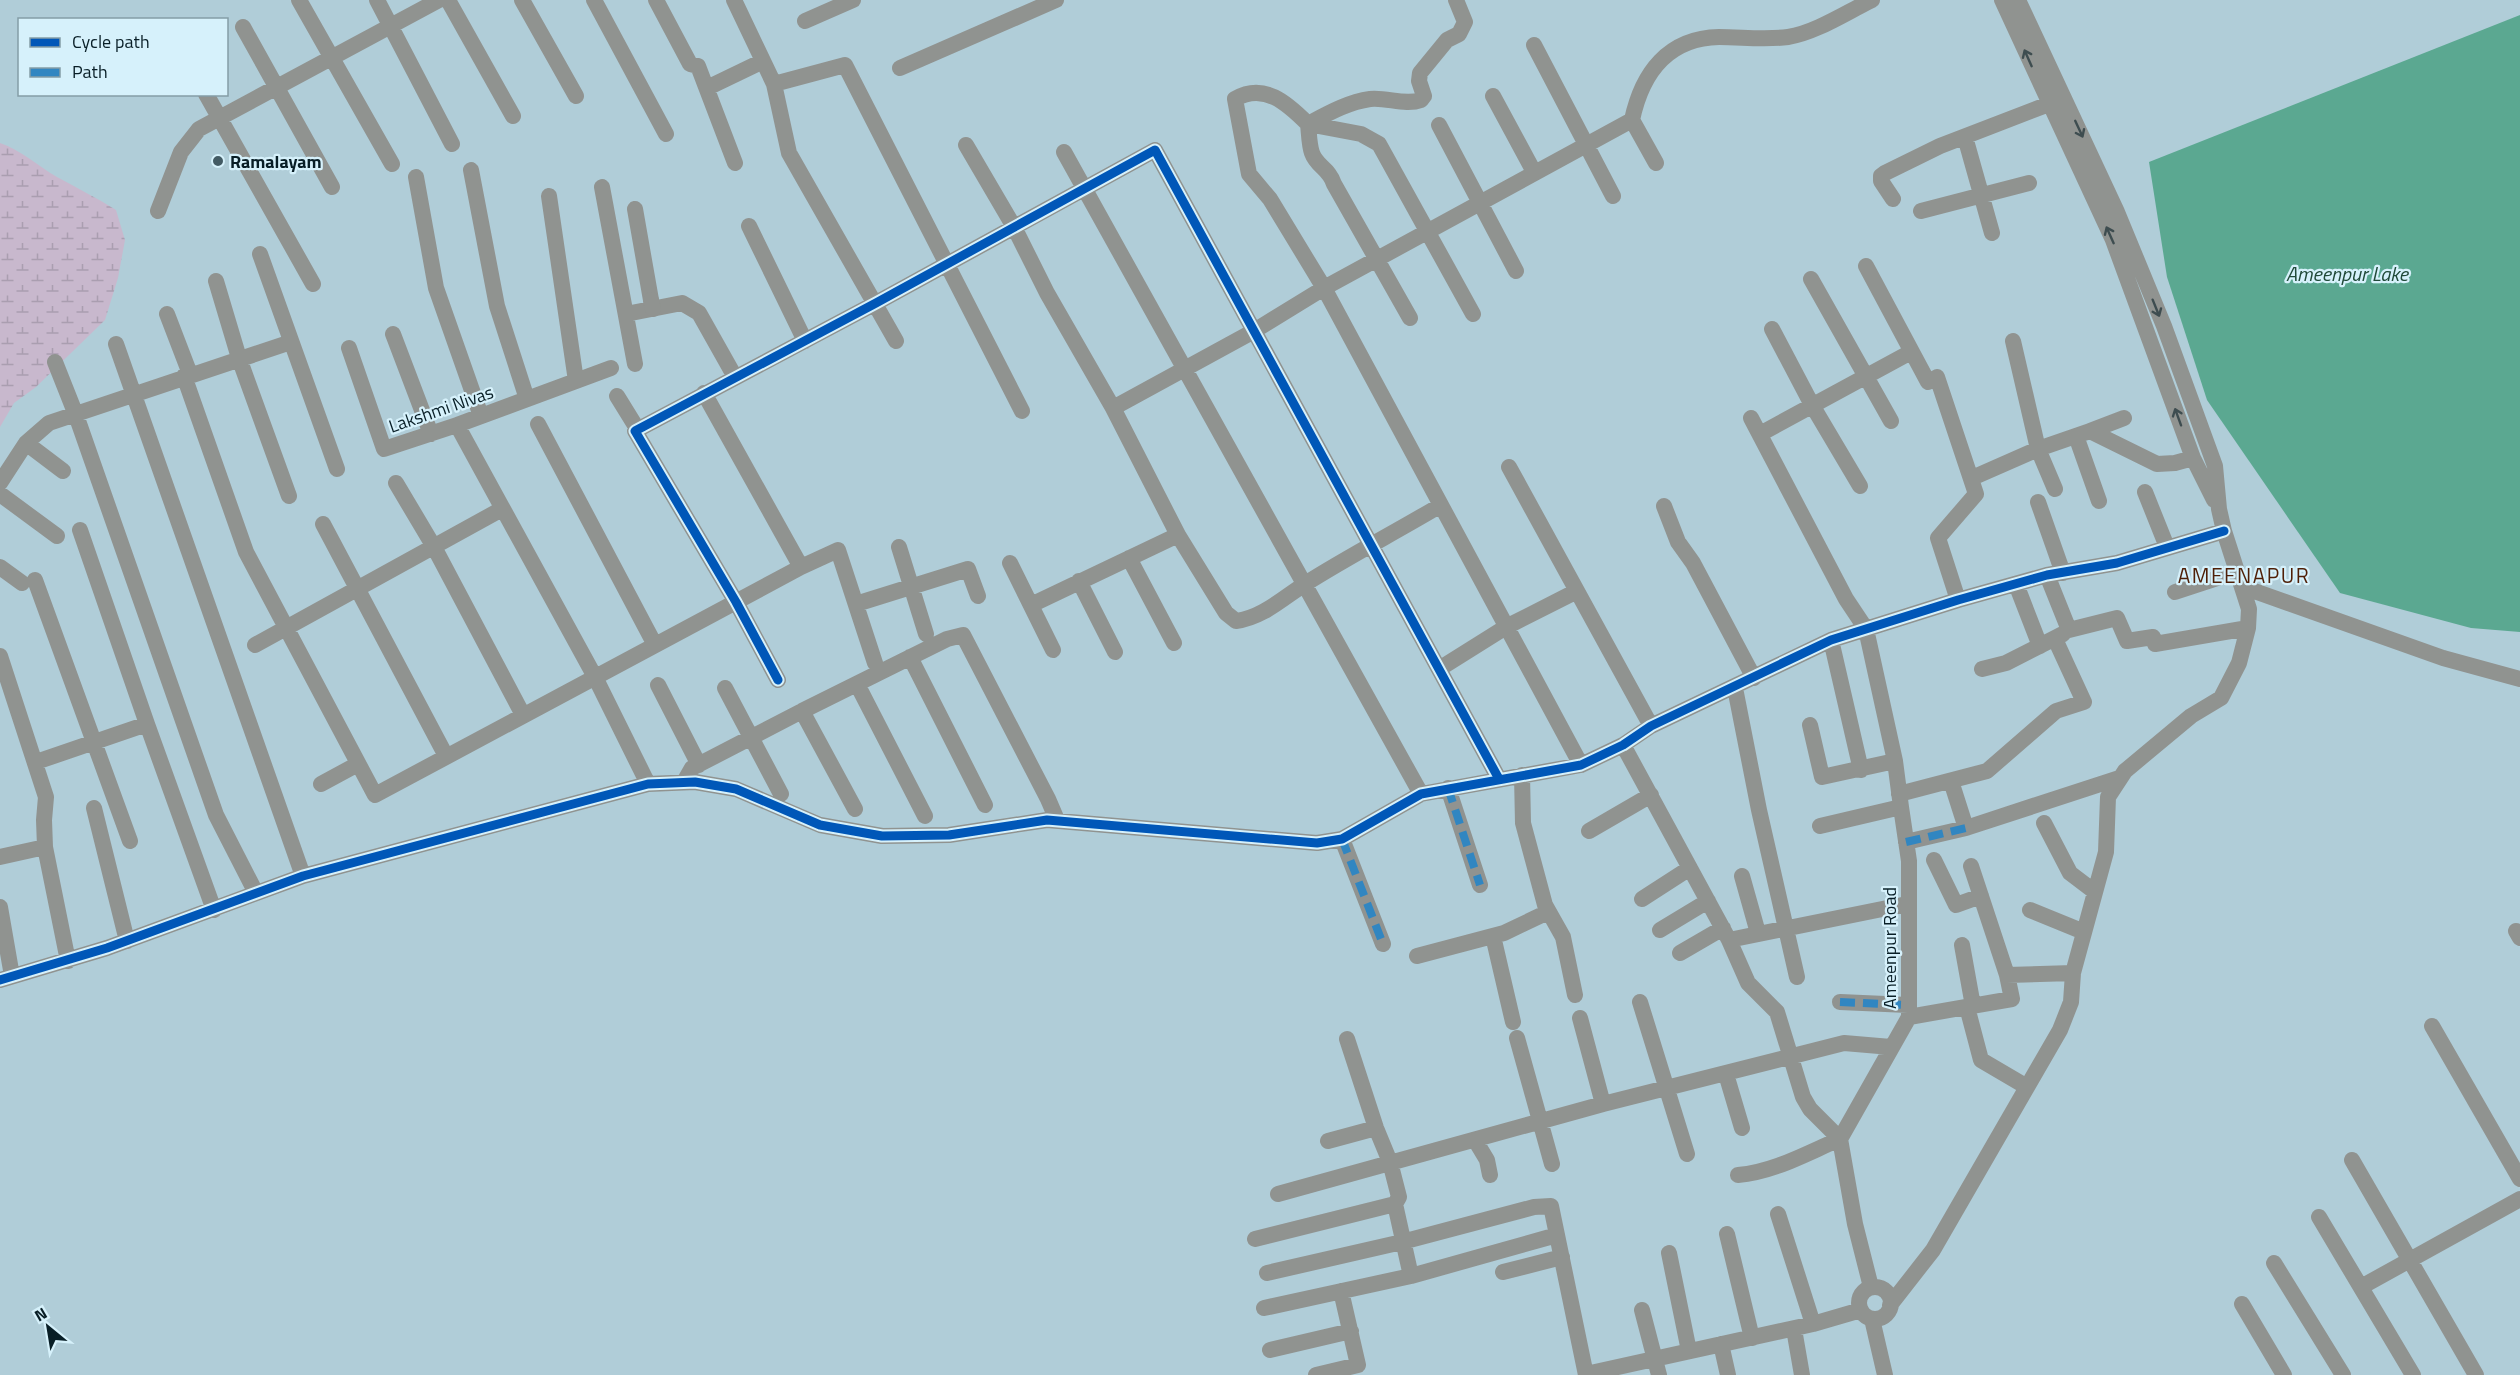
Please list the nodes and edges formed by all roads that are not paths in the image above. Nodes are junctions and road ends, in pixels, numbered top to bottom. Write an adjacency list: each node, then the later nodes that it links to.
1 (298, 0): 20 (street)
2 (377, 0): 17 (street)
3 (440, 0): 17 (street)
4 (448, 0): 30 (street)
5 (522, 0): 27 (street)
6 (594, 0): 35 (street)
7 (656, 0): 25 (street)
8 (734, 0): 21 (street)
9 (854, 0): 16 (street)
10 (1056, 0): 15 (street)
11 (1456, 0): 33 (street)
12 (1872, 0): 32 (street)
13 (2002, 0): 29 (street, one-way to 13)
14 (2018, 0): 134 (street, one-way to 134)
15 (1028, 6): 22 (street)
16 (805, 21)
17 (392, 26): 20 (street); 37 (street)
18 (243, 27): 24 (street)
19 (1534, 45): 38 (street)
20 (331, 59): 24 (street); 43 (street)
21 (763, 61): 23 (street); 25 (street)
22 (900, 68)
23 (774, 84): 65 (street); 72 (street)
24 (277, 88): 31 (street); 48 (street)
25 (707, 88): 41 (street)
26 (207, 96): 31 (street)
27 (576, 96)
28 (1493, 96): 45 (street)
29 (2049, 104): 36 (street); 117 (street, one-way to 29)
30 (513, 116)
31 (220, 118): 57 (street); 70 (street)
32 (1632, 120): 38 (street); 42 (street)
33 (1308, 124): 61 (street); 64 (street); 71 (street)
34 (1439, 125): 55 (street)
35 (666, 134)
36 (1965, 137): 51 (street); 54 (street)
37 (452, 144)
38 (1586, 144): 45 (street); 53 (street)
39 (966, 145): 60 (street)
40 (1064, 152): 50 (street)
41 (735, 163)
42 (1656, 163)
43 (392, 164)
44 (471, 170): 100 (street)
45 (1534, 172): 55 (street)
46 (416, 177): 105 (street)
47 (2029, 183): 51 (street)
48 (332, 187)
49 (602, 187): 75 (street)
50 (1084, 189): 60 (street); 79 (street); 92 (street)
51 (1981, 195): 58 (street); 62 (street)
52 (549, 196): 96 (street)
53 (1612, 196)
54 (1893, 199)
55 (1481, 202): 61 (street); 67 (street)
56 (635, 209): 73 (street)
57 (158, 211)
58 (1921, 211)
59 (749, 226): 81 (street)
60 (1014, 227): 65 (street); 102 (street)
61 (1428, 231): 64 (street); 76 (street)
62 (1992, 233)
63 (260, 254): 84 (street)
64 (1377, 260): 71 (street); 77 (street)
65 (945, 265): 72 (street); 103 (street)
66 (1866, 266): 87 (street)
67 (1516, 271)
68 (1811, 279): 95 (street)
69 (216, 281): 88 (street)
70 (313, 284)
71 (1324, 288): 79 (street); 131 (street)
72 (876, 303): 81 (street); 82 (street)
73 (652, 304)
74 (168, 314): 93 (street)
75 (626, 314): 90 (street); 94 (street)
76 (1473, 314)
77 (1410, 318)
78 (1772, 329): 101 (street)
79 (1254, 331): 92 (street); 140 (street)
80 (393, 334): 113 (street)
81 (805, 341): 94 (street)
82 (896, 341)
83 (2013, 341): 116 (street)
84 (291, 342): 88 (street); 119 (street)
85 (116, 344): 97 (street)
86 (349, 348): 113 (street, Lakshmi Nivas)
87 (1911, 352): 95 (street); 121 (street)
88 (239, 358): 93 (street); 128 (street)
89 (55, 362): 104 (street)
90 (635, 364)
91 (611, 368): 96 (street, Lakshmi Nivas)
92 (1184, 368): 102 (street); 151 (street)
93 (187, 375): 97 (street); 163 (street)
94 (735, 377): 98 (street)
95 (1866, 377): 101 (street); 108 (street)
96 (576, 381): 100 (street, Lakshmi Nivas)
97 (135, 393): 104 (street); 232 (street)
98 (704, 393): 111 (street); 147 (street)
99 (617, 396): 111 (street)
100 (527, 399): 105 (street, Lakshmi Nivas)
101 (1812, 405): 114 (street); 124 (street)
102 (1113, 408): 138 (street)
103 (1022, 411)
104 (76, 415): 115 (street); 236 (street)
105 (481, 416): 110 (street, Lakshmi Nivas)
106 (1751, 418): 114 (street)
107 (2124, 418): 112 (street)
108 (1891, 421)
109 (538, 424): 171 (street)
110 (457, 425): 113 (street, Lakshmi Nivas); 133 (street)
111 (638, 430): 159 (street)
112 (2083, 433): 116 (street); 117 (street); 129 (street)
113 (431, 434)
114 (1760, 434): 165 (street)
115 (26, 443): 120 (street); 122 (street)
116 (2038, 449): 121 (street); 125 (street)
117 (2193, 458): 134 (street)
118 (1509, 467): 155 (street)
119 (337, 469)
120 (63, 471)
121 (1972, 478): 158 (street)
122 (0, 483)
123 (396, 483): 141 (street)
124 (1860, 486)
125 (2055, 489)
126 (2145, 492): 143 (street)
127 (0, 494): 139 (street)
128 (289, 496)
129 (2099, 501)
130 (2038, 502): 148 (street)
131 (1441, 505): 140 (street); 162 (street)
132 (1664, 506): 181 (street)
133 (502, 509): 141 (street); 180 (street)
134 (2219, 509): 137 (street)
135 (323, 524): 154 (street)
136 (80, 530): 190 (street)
137 (2224, 531): 143 (street); 149 (street)
138 (1178, 535): 144 (street); 151 (street)
139 (57, 536)
140 (1372, 546): 151 (street); 178 (street)
141 (434, 547): 154 (street); 189 (street)
142 (898, 547): 153 (street)
143 (2167, 547): 148 (street)
144 (1129, 558): 150 (street); 169 (street)
145 (1010, 563): 161 (street)
146 (0, 567): 194 (street)
147 (801, 567): 159 (street); 160 (street)
148 (2055, 574): 152 (street); 167 (street)
149 (2240, 579): 156 (street); 164 (street); 182 (street)
150 (1079, 581): 161 (street); 174 (street)
151 (1304, 584): 212 (street)
152 (2016, 584): 158 (street); 172 (street)
153 (911, 587): 157 (street); 160 (street); 166 (street)
154 (357, 589): 163 (street); 196 (street)
155 (1577, 591): 162 (street); 192 (street)
156 (2175, 592)
157 (978, 596)
158 (1958, 600): 165 (street)
159 (736, 602): 171 (street); 183 (street)
160 (856, 604): 177 (street)
161 (1030, 605): 173 (street)
162 (1506, 627): 178 (street); 201 (street)
163 (286, 628): 170 (street); 199 (street)
164 (2248, 628): 167 (street); 204 (street)
165 (1866, 629): 168 (street); 197 (street, Ameenpur Road)
166 (926, 634)
167 (2062, 634): 172 (street); 206 (street)
168 (1831, 640): 181 (street); 202 (street)
169 (1174, 643)
170 (255, 645)
171 (655, 645): 180 (street)
172 (2040, 646): 179 (street)
173 (1053, 650)
174 (1115, 652)
175 (0, 656): 198 (street)
176 (910, 657): 184 (street); 215 (street); 219 (street)
177 (875, 663)
178 (1439, 669): 205 (street)
179 (1982, 669)
180 (595, 677): 189 (street); 209 (street)
181 (1754, 678): 187 (street)
182 (2520, 679)
183 (778, 680)
184 (856, 684): 188 (street); 218 (street)
185 (658, 685): 200 (street)
186 (725, 688): 193 (street)
187 (1735, 688): 192 (street); 245 (street)
188 (802, 711): 193 (street); 217 (street)
189 (523, 715): 196 (street)
190 (147, 724): 194 (street); 242 (street)
191 (1810, 725): 202 (street)
192 (1651, 726): 195 (street)
193 (751, 738): 200 (street); 211 (street)
194 (94, 743): 198 (street); 225 (street)
195 (1623, 745): 201 (street); 213 (street)
196 (446, 756): 199 (street)
197 (1895, 761): 202 (street); 214 (street, Ameenpur Road)
198 (36, 762): 227 (street)
199 (358, 764): 208 (street)
200 (699, 765): 207 (street)
201 (1581, 765): 203 (street)
202 (1861, 770)
203 (1522, 775): 205 (street); 244 (street)
204 (2119, 778): 222 (street); 235 (street)
205 (1499, 779): 210 (street)
206 (1951, 781): 214 (street); 222 (street)
207 (684, 782): 209 (street); 219 (street)
208 (321, 784)
209 (648, 784): 232 (street)
210 (1448, 788): 212 (street); 234 (street)
211 (781, 794)
212 (1421, 794): 224 (street)
213 (1651, 795): 223 (street); 231 (street)
214 (1900, 801): 221 (street); 226 (street, Ameenpur Road)
215 (985, 805)
216 (94, 808): 251 (street)
217 (855, 809)
218 (925, 816)
219 (1057, 820): 224 (street)
220 (2044, 824): 235 (street)
221 (1821, 826)
222 (1966, 828): 226 (street)
223 (1589, 831)
224 (1342, 838): 252 (street)
225 (130, 841)
226 (1906, 842): 240 (street, Ameenpur Road)
227 (45, 847): 228 (street); 256 (street)
228 (0, 857)
229 (1934, 860): 237 (street)
230 (1971, 866): 237 (street)
231 (1690, 868): 238 (street); 239 (street)
232 (303, 876): 236 (street)
233 (1742, 876): 248 (street)
234 (1480, 885)
235 (2095, 891): 247 (street)
236 (256, 893): 242 (street)
237 (1981, 896): 258 (street)
238 (1642, 899)
239 (1708, 900): 246 (street); 249 (street)
240 (1907, 904): 245 (street); 265 (street, Ameenpur Road)
241 (0, 907): 260 (street)
242 (214, 910): 251 (street)
243 (2030, 910): 247 (street)
244 (1548, 912): 250 (street); 261 (street)
245 (1785, 927): 248 (street); 259 (street)
246 (1660, 930)
247 (2084, 932): 257 (street)
248 (1758, 933): 249 (street)
249 (1726, 934): 254 (street); 270 (street)
250 (1493, 936): 255 (street); 275 (street)
251 (127, 941): 256 (street)
252 (1383, 944)
253 (1962, 945): 264 (street)
254 (1680, 953)
255 (1417, 956)
256 (68, 961): 260 (street)
257 (2073, 973): 258 (street); 273 (street)
258 (2007, 975): 264 (street)
259 (1797, 977)
260 (6, 978)
261 (1575, 995)
262 (1640, 1002): 272 (street)
263 (1840, 1002): 265 (street)
264 (1970, 1006): 265 (street); 273 (street)
265 (1909, 1011): 269 (street, Ameenpur Road)
266 (1580, 1018): 274 (street)
267 (2432, 1026): 287 (street)
268 (1347, 1039): 276 (street)
269 (1891, 1047): 270 (street); 278 (street, Ameenpur Road)
270 (1792, 1058): 271 (street); 278 (street)
271 (1726, 1074): 272 (street); 277 (street)
272 (1667, 1088): 274 (street); 281 (street)
273 (2027, 1088): 310 (street)
274 (1603, 1104): 275 (street)
275 (1542, 1122): 279 (street); 284 (street)
276 (1376, 1128): 280 (street); 283 (street)
277 (1742, 1128)
278 (1840, 1139): 286 (street); 304 (street)
279 (1475, 1140): 283 (street); 285 (street)
280 (1328, 1141)
281 (1687, 1154)
282 (2352, 1160): 299 (street)
283 (1390, 1162): 288 (street); 290 (street)
284 (1552, 1164)
285 (1490, 1175)
286 (1738, 1175)
287 (2520, 1179)
288 (1278, 1194)
289 (2520, 1199): 299 (street)
290 (1395, 1204): 295 (street); 296 (street)
291 (1778, 1214): 311 (street)
292 (2319, 1217): 305 (street)
293 (1727, 1234): 314 (street)
294 (1557, 1235): 296 (street); 298 (street); 303 (street)
295 (1255, 1239)
296 (1402, 1242): 302 (street); 303 (street)
297 (1669, 1253): 317 (street)
298 (1562, 1257): 301 (street); 319 (street)
299 (2410, 1260): 305 (street); 327 (street)
300 (2274, 1263): 325 (street)
301 (1503, 1272)
302 (1267, 1273)
303 (1411, 1276): 306 (street)
304 (1871, 1287): 310 (street); 310 (street)
305 (2361, 1287): 326 (street)
306 (1341, 1291): 308 (street); 313 (street)
307 (2242, 1304): 324 (street)
308 (1264, 1308)
309 (1642, 1310): 318 (street)
310 (1877, 1312): 311 (street); 323 (street)
311 (1813, 1324): 312 (street)
312 (1794, 1329): 314 (street); 322 (street)
313 (1351, 1331): 316 (street); 320 (street)
314 (1752, 1338): 315 (street)
315 (1721, 1344): 317 (street); 321 (street)
316 (1270, 1350)
317 (1689, 1351): 318 (street)
318 (1658, 1367): 319 (street)
319 (1586, 1374)
320 (1316, 1375)
321 (1728, 1375)
322 (1802, 1375)
323 (1885, 1375)
324 (2284, 1375)
325 (2343, 1375)
326 (2413, 1375)
327 (2476, 1375)

